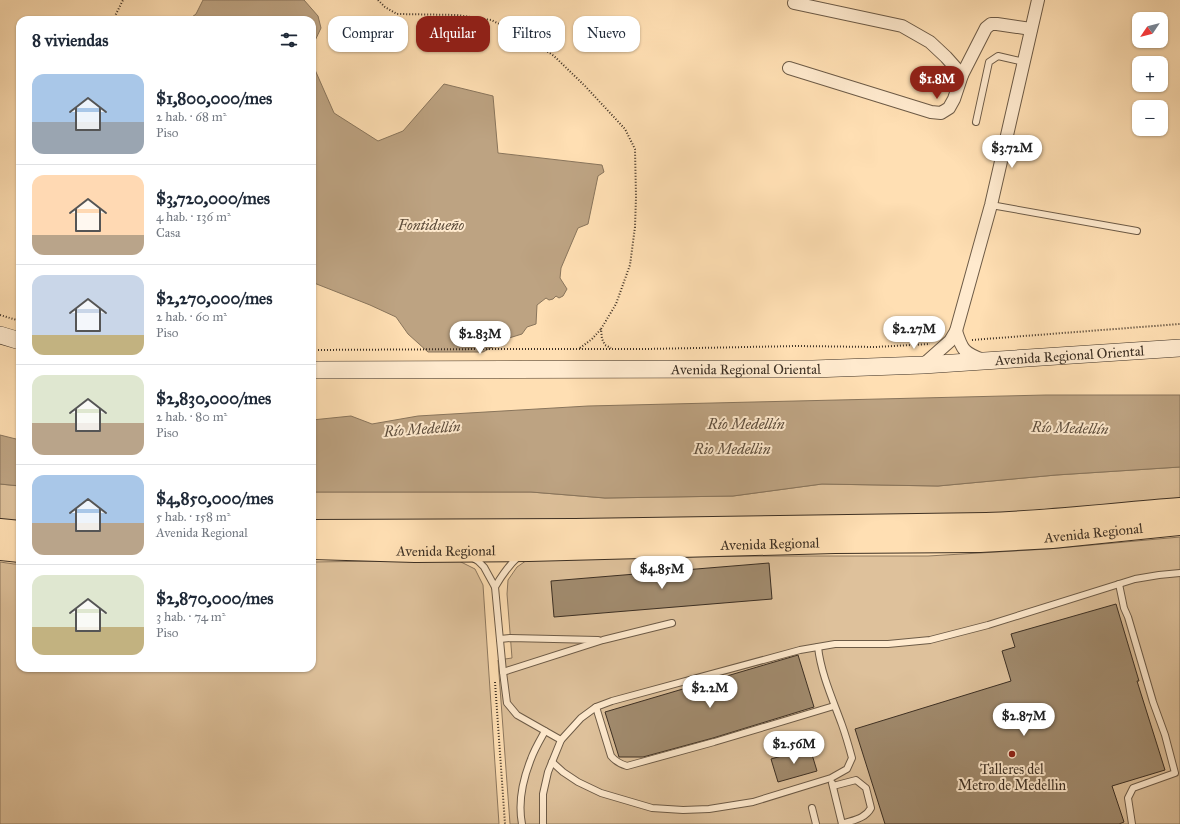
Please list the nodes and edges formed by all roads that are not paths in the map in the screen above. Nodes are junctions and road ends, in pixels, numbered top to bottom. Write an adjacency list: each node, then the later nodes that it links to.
1 (1038, 0): 3 (street)
2 (794, 2): 6 (street)
3 (1031, 29): 4 (street); 6 (street)
4 (1024, 62): 7 (lane); 8 (street)
5 (789, 68): 6 (street)
6 (962, 75)
7 (976, 122)
8 (992, 205): 9 (lane); 11 (street)
9 (1137, 231)
10 (0, 335): 12 (main road)
11 (958, 336): 14 (street); 15 (street)
12 (16, 339)
13 (1180, 348): 14 (main road, Avenida Regional Oriental)
14 (984, 361): 15 (main road, Avenida Regional Oriental)
15 (922, 364): 16 (main road, Avenida Regional Oriental)
16 (316, 370)
17 (1180, 509): 21 (highway, Avenida Regional)
18 (1180, 524): 24 (highway, Avenida Regional)
19 (0, 530): 20 (highway)
20 (16, 532)
21 (316, 532)
22 (316, 548): 26 (highway, Avenida Regional)
23 (0, 549): 25 (highway)
24 (529, 550): 26 (highway, Avenida Regional); 29 (lane)
25 (16, 551)
26 (461, 551): 29 (lane)
27 (1180, 573): 28 (lane)
28 (1119, 584): 33 (lane); 40 (lane)
29 (495, 587): 31 (lane)
30 (672, 623): 32 (lane)
31 (500, 639): 32 (lane); 34 (lane)
32 (603, 640): 34 (lane)
33 (818, 647): 35 (lane); 36 (lane)
34 (503, 672): 37 (lane)
35 (834, 706): 36 (lane); 41 (lane)
36 (596, 707): 38 (lane)
37 (545, 731): 38 (lane); 44 (lane)
38 (561, 740): 39 (lane)
39 (552, 762): 41 (lane); 45 (lane)
40 (1178, 773): 48 (lane)
41 (831, 778): 42 (lane)
42 (833, 786): 47 (lane); 47 (lane)
43 (812, 808): 46 (lane)
44 (522, 824)
45 (543, 824)
46 (816, 824)
47 (842, 824)
48 (1132, 824)

